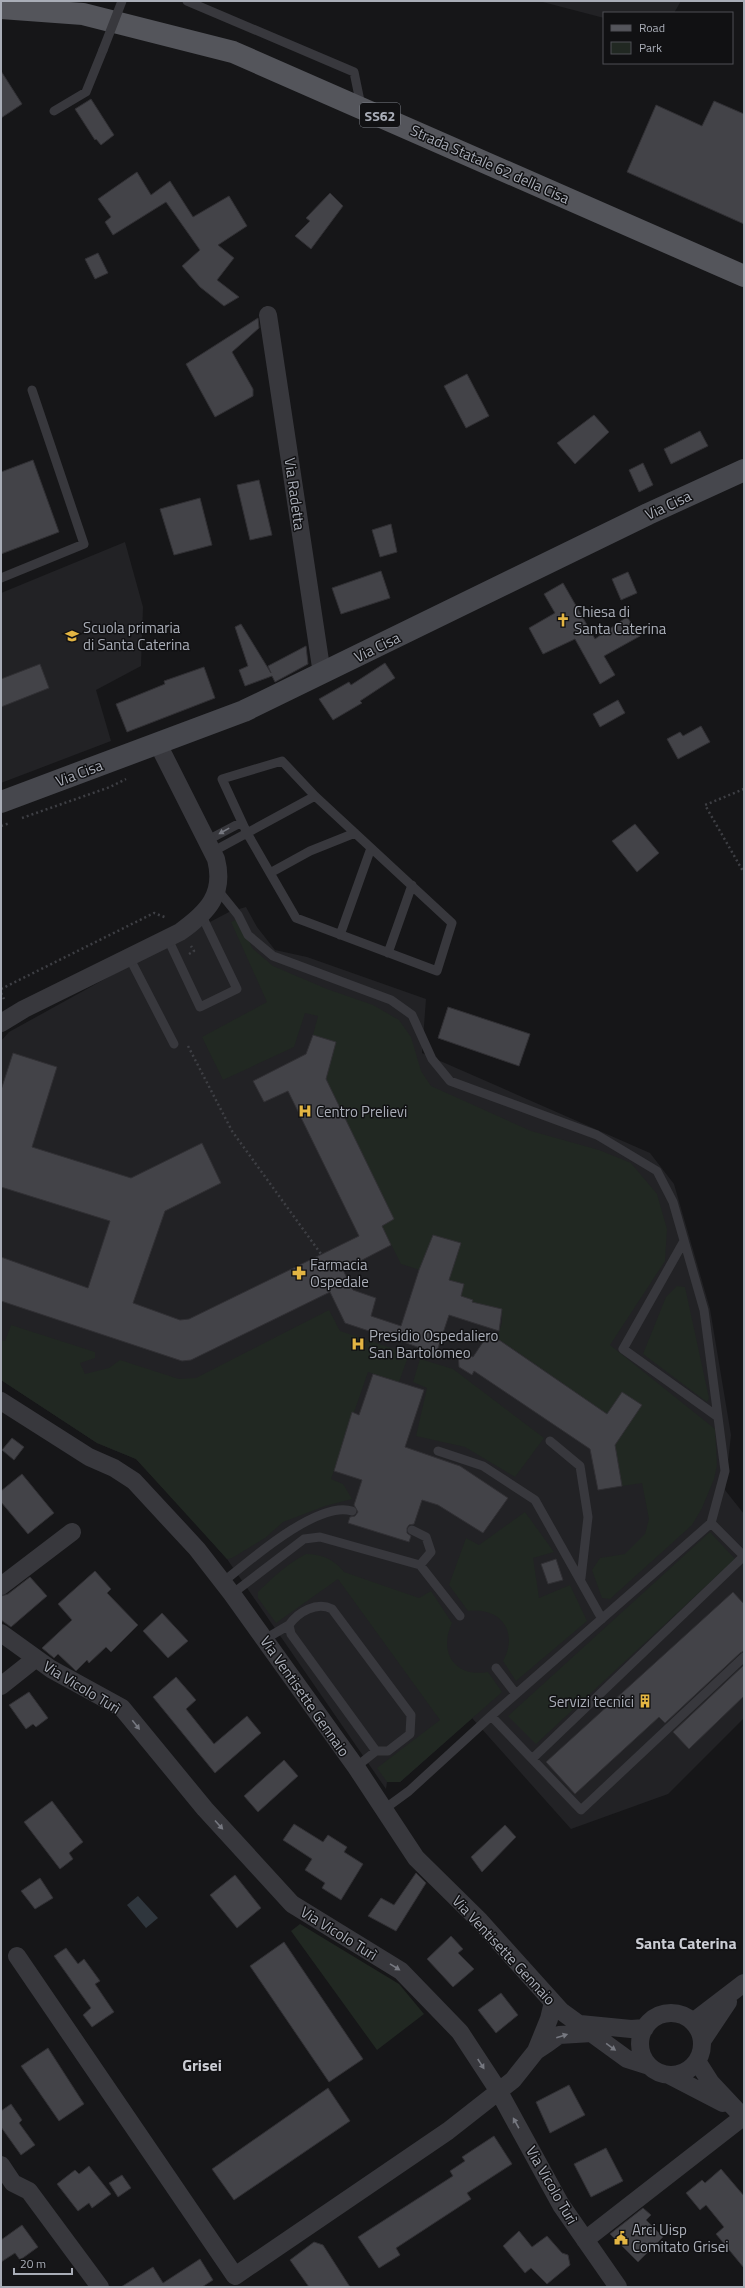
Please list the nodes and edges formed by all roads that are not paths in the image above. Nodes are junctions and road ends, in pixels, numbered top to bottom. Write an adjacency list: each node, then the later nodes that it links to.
1 (122, 1): 5 (lane, bridge)
2 (187, 1): 4 (lane)
3 (1, 8): 4 (main road, Strada Statale 62 della Cisa / SS62)
4 (361, 107): 6 (main road, Strada Statale 62 della Cisa / SS62)
5 (54, 111)
6 (744, 276)
7 (268, 315): 11 (street, Via Radetta)
8 (32, 390): 10 (lane)
9 (744, 470): 11 (street, Via Cisa)
10 (1, 578)
11 (322, 674): 12 (street, Via Cisa)
12 (158, 744): 14 (street, Via Cisa); 18 (street)
13 (315, 796): 15 (lane); 16 (lane); 17 (lane)
14 (1, 802)
15 (242, 822): 16 (lane); 18 (lane, one-way to 18)
16 (247, 833): 18 (lane); 20 (lane)
17 (355, 833): 19 (lane); 20 (lane)
18 (209, 846): 22 (street)
19 (371, 848): 21 (lane); 25 (lane)
20 (270, 873): 25 (lane)
21 (412, 885): 26 (lane); 26 (lane)
22 (218, 889): 23 (street); 30 (lane)
23 (202, 916): 24 (street); 24 (lane)
24 (170, 928): 27 (street)
25 (340, 935): 26 (lane)
26 (388, 953)
27 (129, 957): 28 (street); 29 (lane)
28 (1, 1023)
29 (174, 1044)
30 (684, 1241): 32 (lane); 32 (lane)
31 (1, 1401): 43 (street, Via Ventisette Gennaio)
32 (718, 1417): 36 (lane)
33 (550, 1442): 41 (lane)
34 (438, 1451): 41 (lane)
35 (352, 1511): 43 (lane)
36 (712, 1523): 39 (lane); 45 (lane)
37 (412, 1530): 40 (lane)
38 (72, 1532): 42 (street)
39 (744, 1556): 56 (lane)
40 (420, 1565): 43 (lane); 44 (lane)
41 (581, 1578): 45 (lane)
42 (1, 1586)
43 (228, 1588): 48 (street, Via Ventisette Gennaio)
44 (460, 1616)
45 (602, 1619): 53 (lane)
46 (289, 1625): 48 (lane); 55 (lane); 55 (lane)
47 (1, 1633): 50 (street, Via Vicolo Turì)
48 (265, 1639): 57 (street, Via Ventisette Gennaio)
49 (744, 1657): 56 (lane)
50 (35, 1659): 52 (street); 70 (street, Via Vicolo Turì, one-way to 70)
51 (496, 1668): 53 (lane)
52 (1, 1686)
53 (516, 1694): 54 (lane)
54 (491, 1716): 56 (lane); 58 (lane)
55 (376, 1751): 57 (lane)
56 (532, 1759)
57 (356, 1767): 58 (street, Via Ventisette Gennaio)
58 (383, 1810): 61 (street, Via Ventisette Gennaio)
59 (17, 1956): 74 (street)
60 (739, 1988): 62 (street); 65 (street)
61 (553, 2002): 64 (street, Via Ventisette Gennaio); 66 (street)
62 (693, 2022): 63 (street); 65 (street)
63 (645, 2028): 64 (street, Via Ventisette Gennaio); 68 (street)
64 (586, 2029): 66 (street, one-way to 64); 68 (street, Via Ventisette Gennaio, one-way to 68)
65 (702, 2041): 67 (street)
66 (536, 2051): 70 (street)
67 (697, 2061): 69 (street); 71 (street)
68 (649, 2066): 69 (street, Via Ventisette Gennaio)
69 (669, 2075): 71 (street, Via Ventisette Gennaio)
70 (498, 2090): 73 (street, Via Vicolo Turì, one-way to 70); 74 (street)
71 (740, 2115): 73 (street)
72 (1, 2165): 75 (street)
73 (585, 2240): 76 (street, Via Vicolo Turì)
74 (230, 2281)
75 (100, 2287)
76 (618, 2287)

